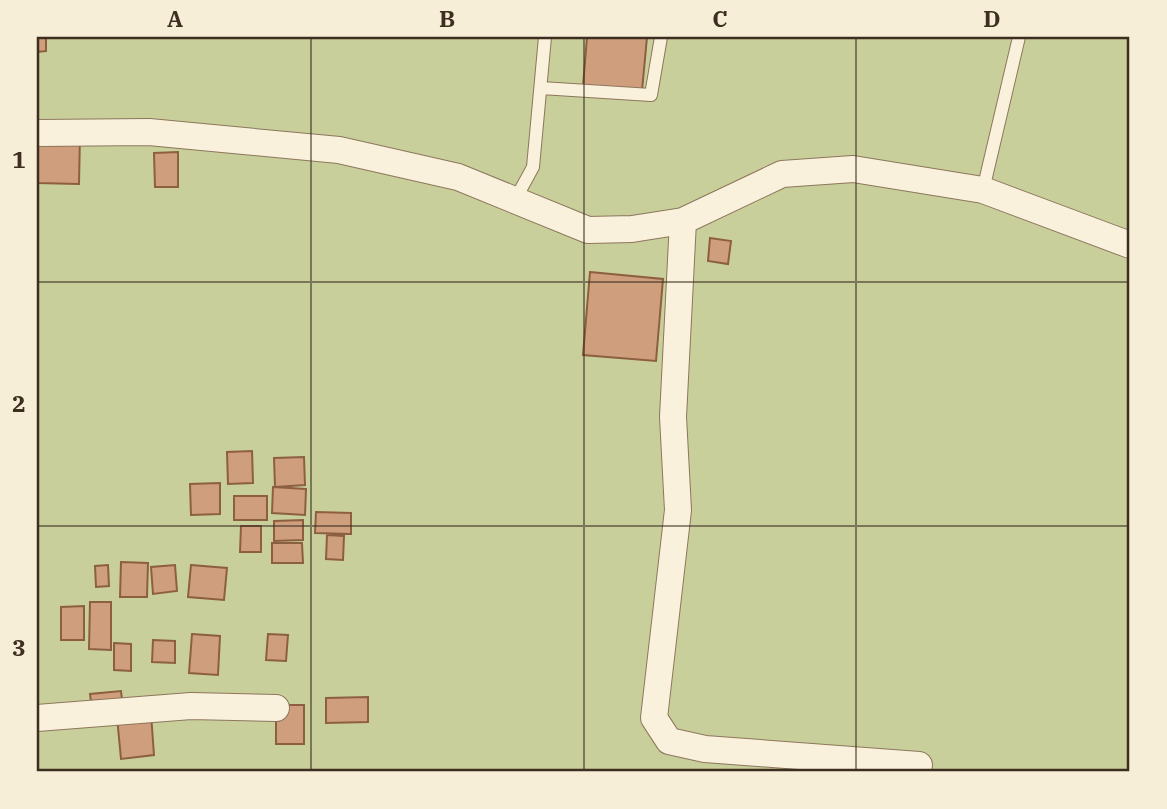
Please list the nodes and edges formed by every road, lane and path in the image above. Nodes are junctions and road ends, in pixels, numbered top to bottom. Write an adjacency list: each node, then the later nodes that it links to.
1 (545, 37): 4 (lane)
2 (661, 37): 4 (lane)
3 (1020, 37): 6 (lane)
4 (541, 88): 7 (lane)
5 (37, 133): 7 (street)
6 (983, 190): 8 (street); 9 (street)
7 (515, 200): 8 (street)
8 (682, 221): 12 (street)
9 (1130, 244)
10 (276, 708): 11 (street)
11 (37, 718)
12 (918, 772)

